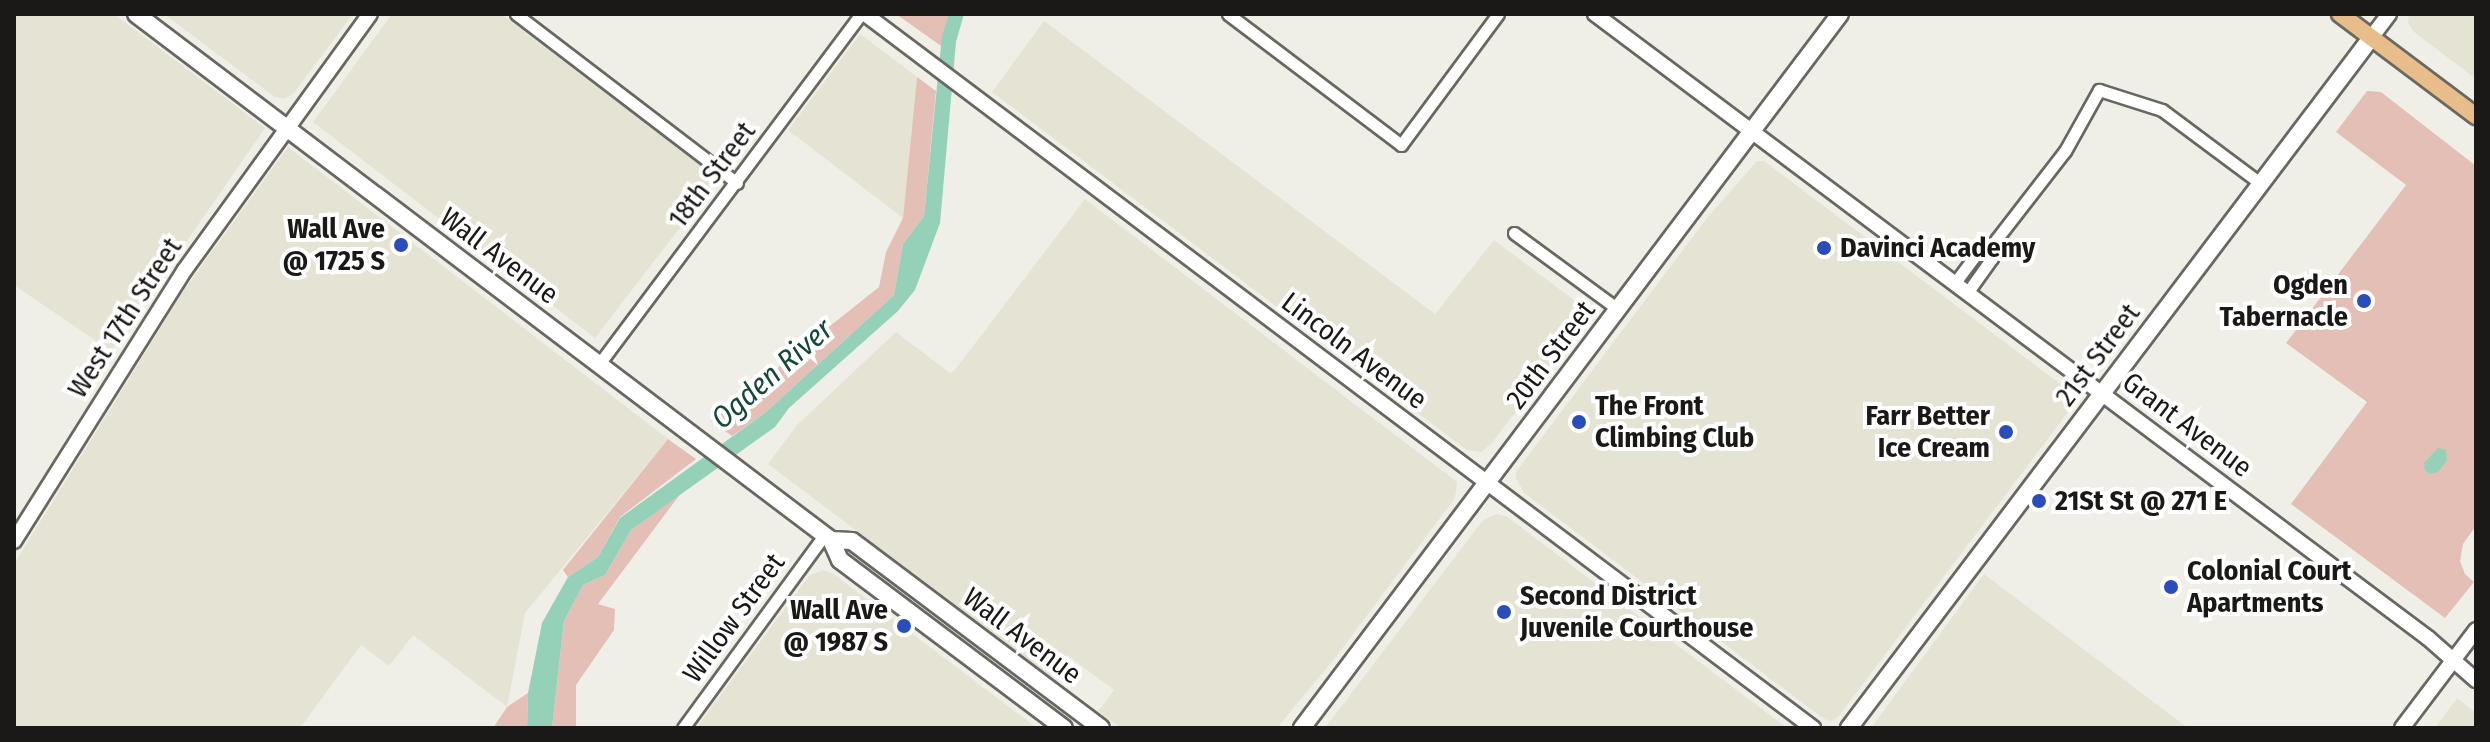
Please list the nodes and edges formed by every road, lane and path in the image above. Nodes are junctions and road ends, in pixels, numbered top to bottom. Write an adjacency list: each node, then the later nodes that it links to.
1 (136, 14): 13 (main road, Wall Avenue)
2 (370, 14): 13 (street, West 17th Street)
3 (516, 14): 15 (street)
4 (863, 14): 15 (street, 18th Street); 24 (street, Lincoln Avenue)
5 (1228, 14): 6 (street)
6 (1498, 14)
7 (1595, 14): 14 (street, Grant Avenue)
8 (1840, 14): 14 (main road, 20th Street)
9 (2340, 14): 11 (main road)
10 (2389, 14): 11 (street, 21st Street)
11 (2371, 38): 12 (main road); 16 (main road, 21st Street)
12 (2476, 116)
13 (287, 128): 22 (main road, Wall Avenue); 26 (street, West 17th Street)
14 (1752, 132): 19 (street, Grant Avenue); 21 (main road, 20th Street)
15 (737, 183): 22 (street, 18th Street)
16 (2260, 183): 18 (street); 23 (main road, 21st Street)
17 (1514, 233): 21 (street)
18 (1992, 245): 19 (street); 20 (street)
19 (1954, 284): 20 (street, Grant Avenue)
20 (1967, 293): 23 (street, Grant Avenue)
21 (1618, 309): 24 (main road, 20th Street)
22 (599, 364): 25 (main road, Wall Avenue)
23 (2102, 394): 28 (street, Grant Avenue); 35 (main road, 21st Street)
24 (1487, 483): 33 (main road, 20th Street); 34 (street, Lincoln Avenue)
25 (827, 538): 30 (street, Willow Street); 31 (main road, Wall Avenue); 32 (main road, Wall Avenue)
26 (14, 541)
27 (2476, 630): 28 (street)
28 (2453, 660): 29 (street, Grant Avenue); 36 (street)
29 (2476, 680)
30 (683, 728)
31 (1064, 728)
32 (1101, 728)
33 (1302, 728)
34 (1813, 728)
35 (1849, 728)
36 (2402, 728)

